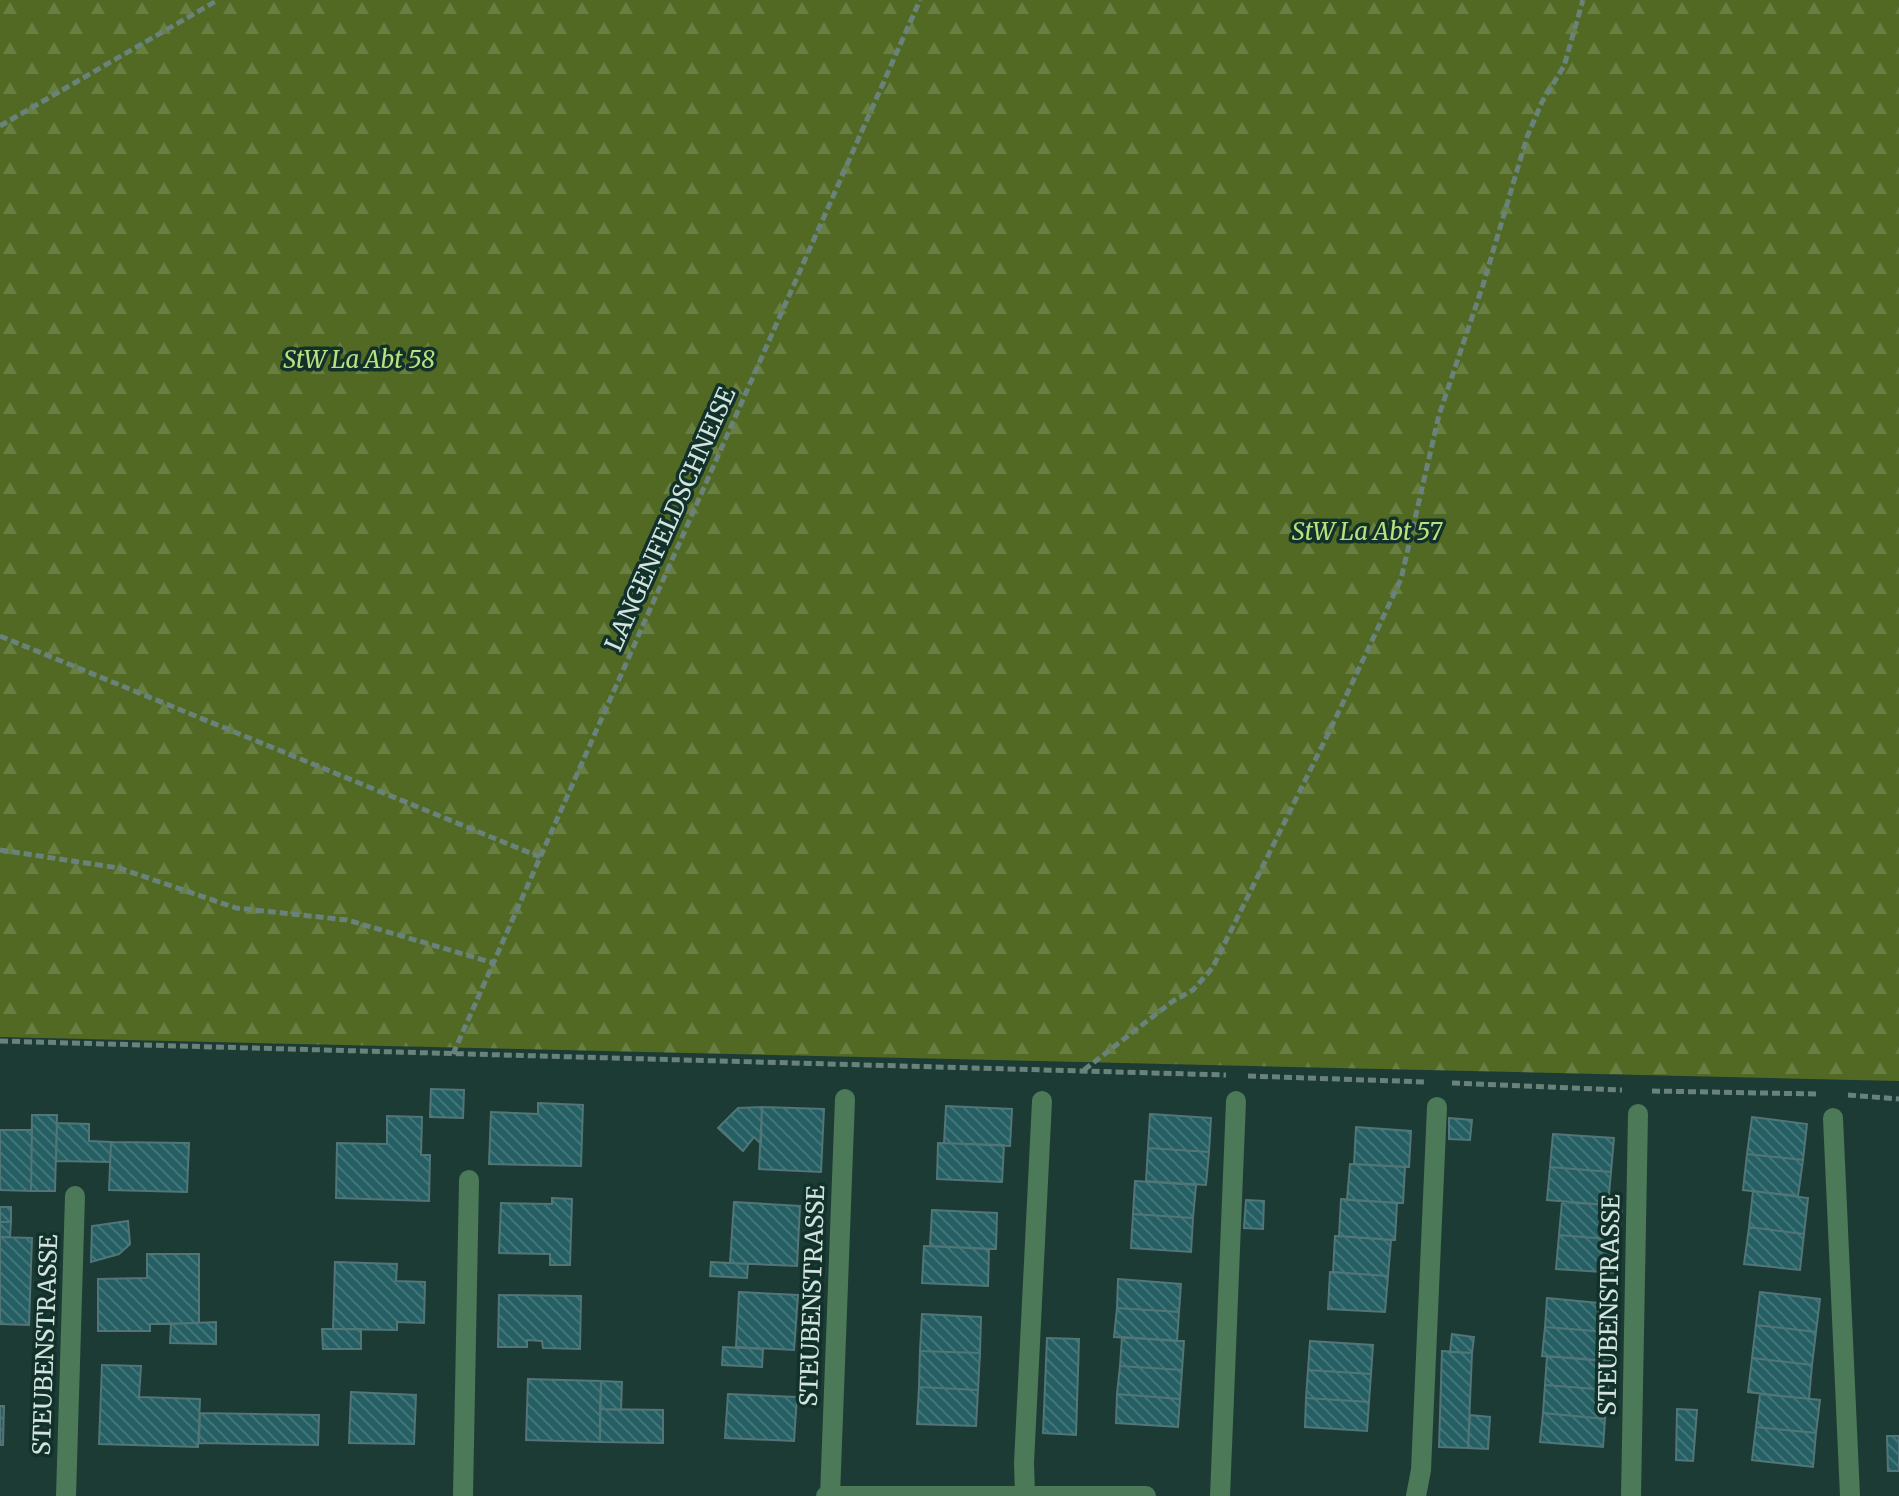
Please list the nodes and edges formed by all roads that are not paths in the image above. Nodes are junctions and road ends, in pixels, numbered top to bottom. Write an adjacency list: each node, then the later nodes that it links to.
1 (845, 1099): 12 (street, STEUBENSTRASSE)
2 (1042, 1101): 9 (street)
3 (1236, 1101): 14 (street)
4 (1437, 1107): 15 (street)
5 (1638, 1114): 16 (street, STEUBENSTRASSE)
6 (1833, 1118): 17 (street)
7 (469, 1180): 11 (street)
8 (75, 1196): 10 (street, STEUBENSTRASSE)
9 (1025, 1495): 12 (street, STEUBENSTRASSE); 13 (street, STEUBENSTRASSE)
10 (66, 1496)
11 (463, 1496)
12 (828, 1496)
13 (1146, 1496)
14 (1220, 1496)
15 (1416, 1496)
16 (1631, 1496)
17 (1850, 1496)

